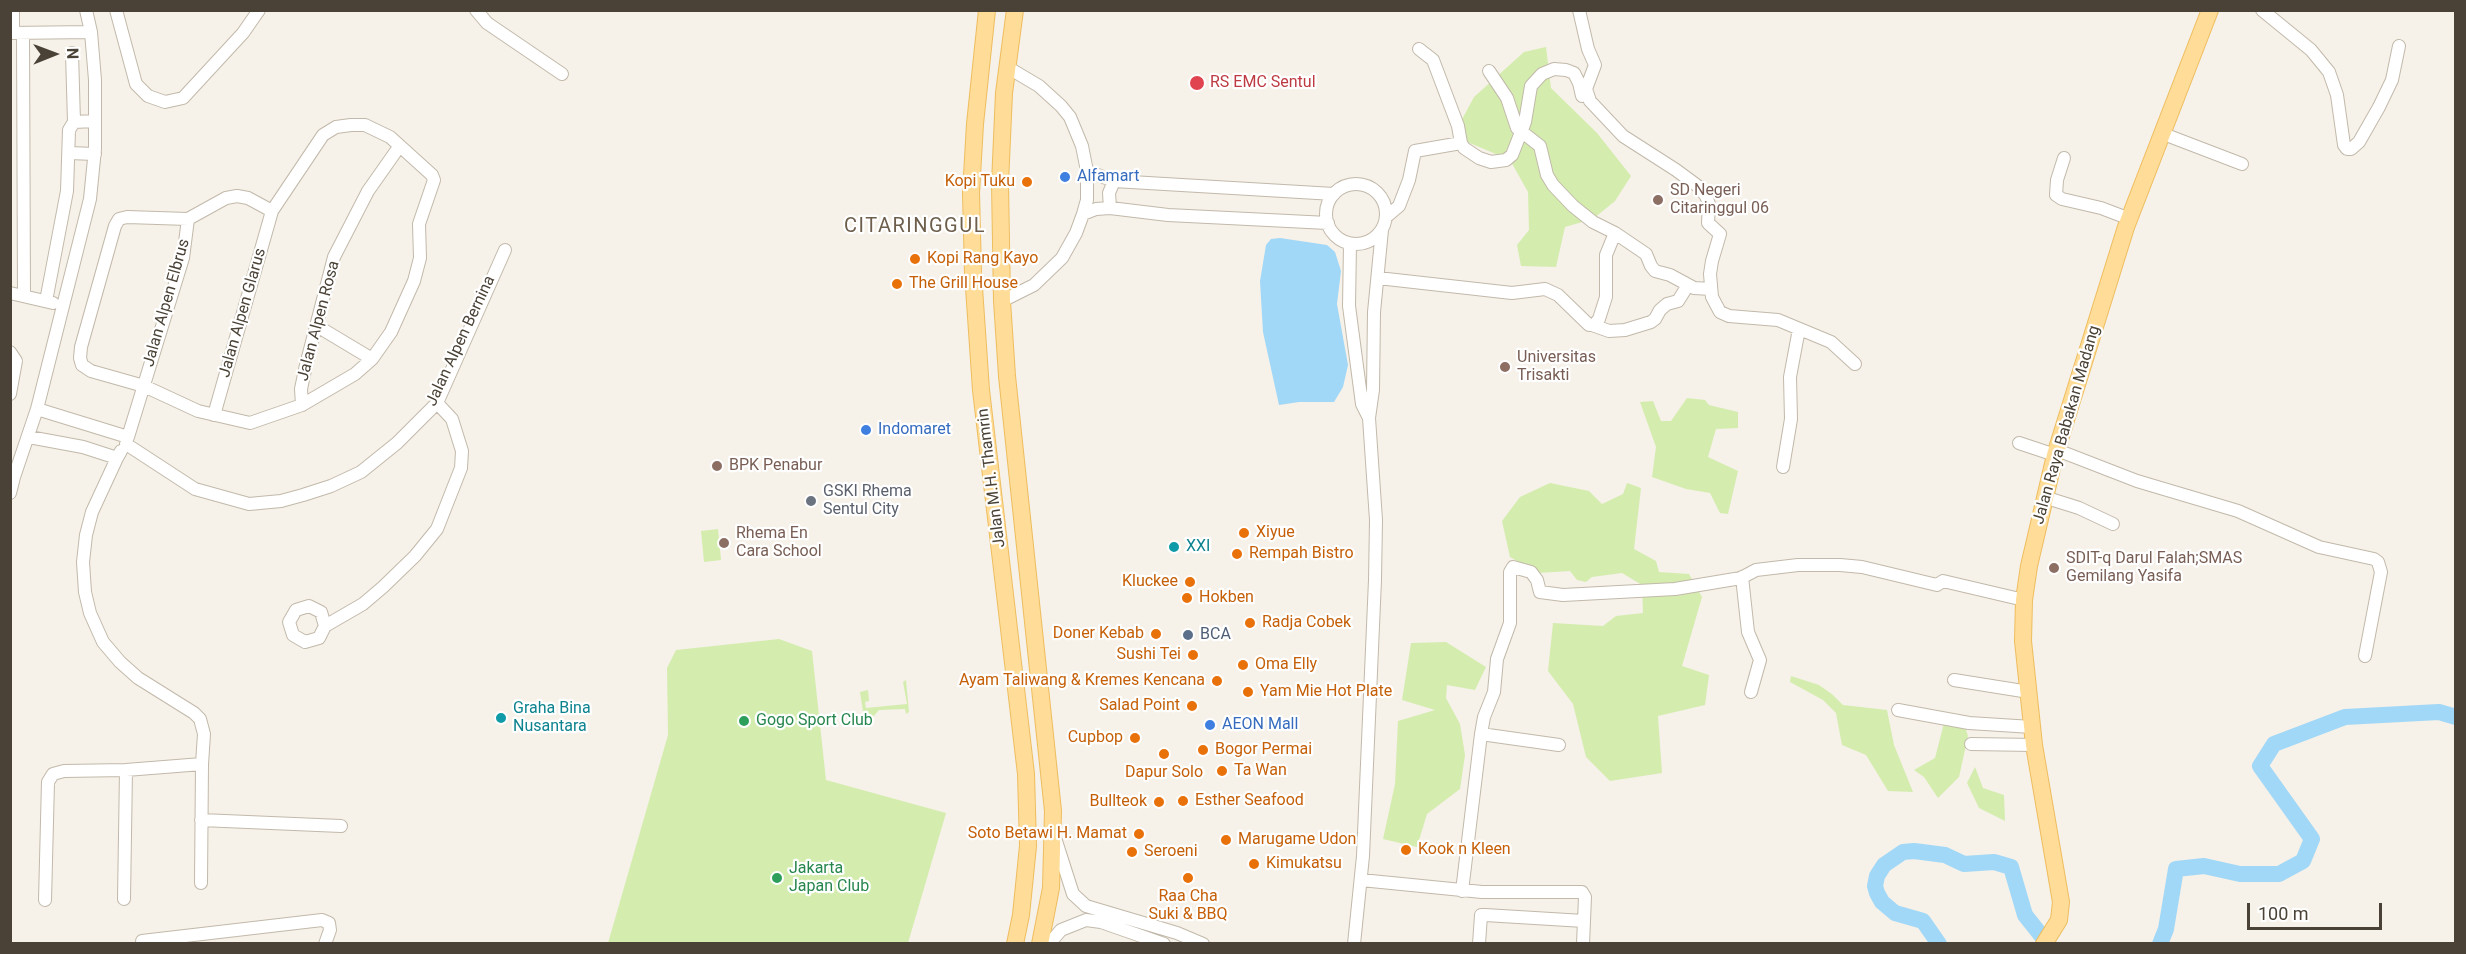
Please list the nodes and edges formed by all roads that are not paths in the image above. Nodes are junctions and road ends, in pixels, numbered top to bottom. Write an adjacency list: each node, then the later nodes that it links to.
1 (13, 10): 12 (street)
2 (86, 10): 11 (street)
3 (116, 10): 10 (street)
4 (476, 10): 19 (street)
5 (987, 10): 17 (main road, Jalan M.H. Thamrin)
6 (1015, 10): 16 (main road, Jalan M.H. Thamrin)
7 (1579, 10): 23 (street)
8 (2210, 10): 27 (main road, Jalan Raya Babakan Madang)
9 (2262, 10): 13 (street)
10 (252, 14)
11 (91, 32): 12 (street); 21 (street)
12 (16, 33): 51 (street)
13 (2399, 46)
14 (1419, 49): 28 (street)
15 (72, 53): 20 (street)
16 (1007, 67): 22 (main road, Jalan M.H. Thamrin); 34 (street)
17 (980, 68): 22 (main road); 98 (main road, Jalan M.H. Thamrin)
18 (1489, 71): 26 (street)
19 (562, 74)
20 (74, 79): 21 (street); 25 (street)
21 (95, 80): 24 (street)
22 (1004, 93): 53 (main road, Jalan M.H. Thamrin)
23 (1599, 112): 26 (street); 49 (street)
24 (95, 121): 25 (street); 31 (street)
25 (74, 122): 30 (street)
26 (1520, 132): 28 (street); 44 (street)
27 (2161, 133): 33 (street); 41 (main road, Jalan Raya Babakan Madang)
28 (1461, 143): 43 (street)
29 (399, 147): 38 (street, Jalan Alpen Glarus); 56 (street, Jalan Alpen Rosa); 59 (street, Jalan Alpen Glarus)
30 (69, 153): 31 (street); 52 (street)
31 (95, 154): 54 (street)
32 (2064, 159): 41 (street)
33 (2242, 164)
34 (1088, 171): 35 (street); 39 (street)
35 (1114, 181): 36 (street); 37 (street)
36 (1334, 194): 42 (street); 43 (street)
37 (1110, 208): 39 (street); 42 (street)
38 (272, 211): 40 (street); 66 (street, Jalan Alpen Glarus)
39 (1083, 214): 53 (street)
40 (188, 219): 61 (street, Jalan Alpen Elbrus); 61 (street)
41 (2130, 219): 71 (main road, Jalan Raya Babakan Madang)
42 (1328, 223): 45 (street)
43 (1384, 224): 45 (street); 47 (street)
44 (1615, 233): 48 (street); 55 (street)
45 (1350, 244): 67 (street)
46 (505, 250): 63 (street, Jalan Alpen Bernina)
47 (1378, 278): 55 (street); 67 (street)
48 (1688, 285): 49 (street); 55 (street)
49 (1711, 289): 57 (street)
50 (10, 293): 51 (street)
51 (24, 295): 52 (street)
52 (46, 301): 54 (street)
53 (1002, 301): 94 (main road, Jalan M.H. Thamrin)
54 (62, 304): 65 (street)
55 (1592, 325)
56 (317, 326): 59 (street); 64 (street, Jalan Alpen Rosa)
57 (1799, 329): 60 (street); 73 (street)
58 (10, 352): 62 (street)
59 (372, 359): 64 (street)
60 (1855, 364)
61 (144, 386): 66 (street); 69 (street, Jalan Alpen Elbrus)
62 (10, 394)
63 (437, 403): 69 (street, Jalan Alpen Bernina); 79 (street)
64 (302, 405): 66 (street)
65 (37, 409): 68 (street); 69 (street, Jalan Alpen Bernina)
66 (214, 415)
67 (1369, 418): 95 (street)
68 (29, 437): 72 (street); 74 (street)
69 (127, 440): 72 (street, Jalan Alpen Elbrus)
70 (2019, 443): 71 (street)
71 (2056, 452): 75 (main road, Jalan Raya Babakan Madang); 80 (street)
72 (117, 458): 90 (street, Jalan Alpen Elbrus)
73 (1783, 467)
74 (10, 493)
75 (2044, 497): 76 (street); 78 (main road, Jalan Raya Babakan Madang)
76 (2113, 524)
77 (1742, 577): 78 (street); 82 (street); 86 (street)
78 (2024, 600): 83 (main road, Jalan Raya Babakan Madang)
79 (325, 626)
80 (2365, 656)
81 (1954, 680): 83 (street)
82 (1751, 692)
83 (2029, 692): 85 (main road, Jalan Raya Babakan Madang)
84 (1898, 710): 85 (street)
85 (2032, 727): 89 (main road, Jalan Raya Babakan Madang)
86 (1481, 734): 88 (street); 99 (street)
87 (1971, 744): 89 (street)
88 (1559, 745)
89 (2034, 745): 118 (main road, Jalan Raya Babakan Madang)
90 (202, 764): 91 (street); 92 (street)
91 (126, 770): 101 (street); 102 (street)
92 (201, 820): 93 (street); 96 (street)
93 (341, 826)
94 (1054, 834): 97 (main road, Jalan M.H. Thamrin); 114 (street)
95 (1361, 880): 99 (street); 115 (street)
96 (201, 883)
97 (1051, 888): 98 (main road); 105 (main road, Jalan M.H. Thamrin)
98 (1024, 890): 103 (main road, Jalan M.H. Thamrin)
99 (1462, 891): 100 (street)
100 (1482, 892): 104 (street); 106 (street)
101 (124, 898)
102 (45, 900)
103 (1021, 915): 105 (main road); 110 (main road, Jalan M.H. Thamrin)
104 (1481, 915): 106 (street); 116 (street)
105 (1046, 918): 111 (main road, Jalan M.H. Thamrin)
106 (1584, 921): 117 (street)
107 (142, 941): 108 (street)
108 (165, 941): 109 (street)
109 (325, 944)
110 (1015, 944)
111 (1040, 944)
112 (1049, 944): 113 (street)
113 (1164, 944)
114 (1203, 944)
115 (1354, 944)
116 (1479, 944)
117 (1583, 944)
118 (2044, 944)

